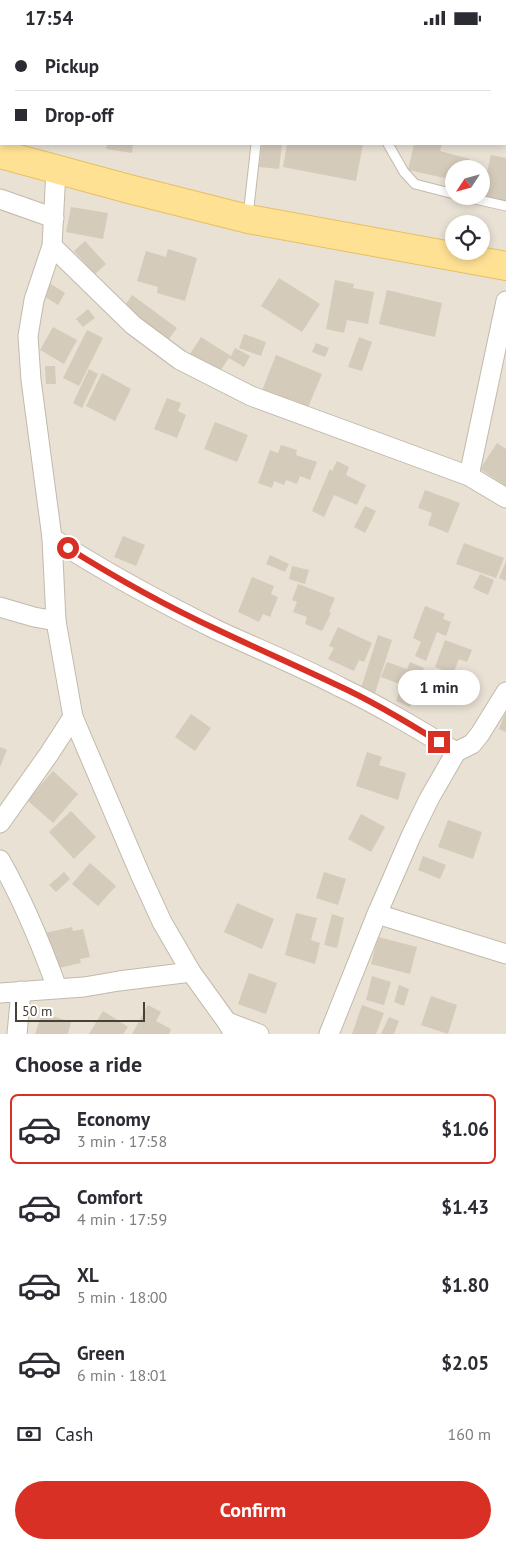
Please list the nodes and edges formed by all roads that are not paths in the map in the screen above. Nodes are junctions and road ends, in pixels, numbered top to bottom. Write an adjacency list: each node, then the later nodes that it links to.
1 (256, 145): 10 (lane)
2 (389, 145): 5 (lane)
3 (0, 153): 4 (main road)
4 (56, 170): 9 (street); 10 (main road)
5 (445, 192)
6 (0, 199): 9 (street)
7 (490, 202): 8 (lane)
8 (506, 206)
9 (54, 218): 11 (street)
10 (248, 219): 12 (main road)
11 (52, 246): 14 (street); 16 (street)
12 (506, 266)
13 (506, 301): 14 (street)
14 (469, 476): 15 (street)
15 (506, 498)
16 (52, 538): 18 (street); 21 (street)
17 (0, 607): 18 (street)
18 (56, 621): 20 (street)
19 (506, 692): 21 (street)
20 (73, 717): 22 (street); 26 (street)
21 (456, 752): 24 (street)
22 (0, 823)
23 (0, 860): 27 (street)
24 (377, 914): 25 (street); 33 (street)
25 (506, 955)
26 (191, 972): 27 (street); 30 (street)
27 (57, 987): 28 (street)
28 (21, 991): 29 (street); 31 (street)
29 (0, 993)
30 (230, 1028): 32 (street)
31 (16, 1034)
32 (259, 1034)
33 (328, 1034)

